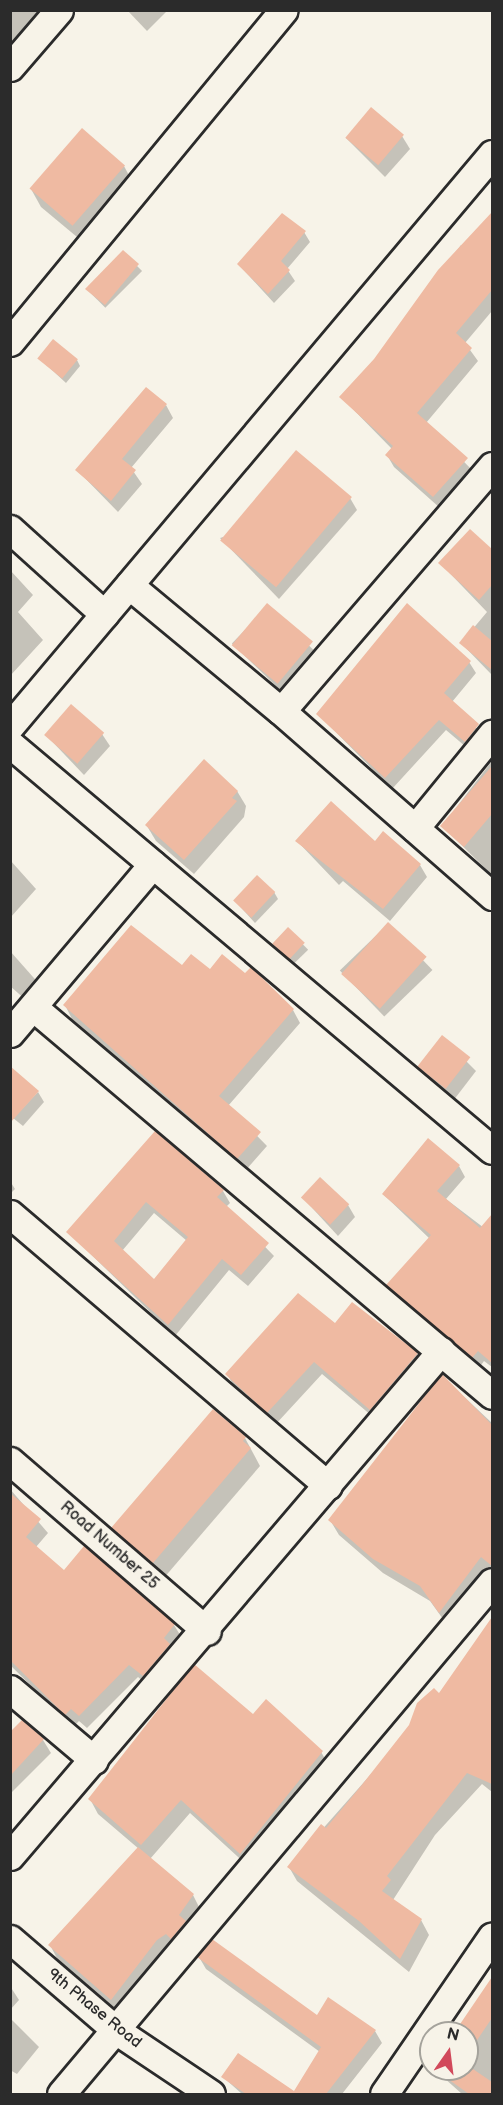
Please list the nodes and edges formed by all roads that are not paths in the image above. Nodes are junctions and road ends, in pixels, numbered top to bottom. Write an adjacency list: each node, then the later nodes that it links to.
1 (59, 10): 3 (street)
2 (284, 10): 5 (street)
3 (10, 67)
4 (492, 154): 8 (street)
5 (10, 342)
6 (492, 466): 10 (street)
7 (10, 529): 9 (street)
8 (129, 585): 9 (street); 10 (street)
9 (104, 614): 11 (street)
10 (281, 711): 14 (street)
11 (10, 726)
12 (492, 734): 14 (street)
13 (10, 744): 15 (street)
14 (415, 828): 16 (street)
15 (153, 864): 17 (street); 19 (street)
16 (492, 896)
17 (33, 1007): 18 (street); 21 (street)
18 (10, 1033)
19 (492, 1150)
20 (10, 1214): 24 (street)
21 (441, 1351): 22 (street); 24 (street)
22 (492, 1395)
23 (10, 1461): 26 (street, Road Number 25)
24 (328, 1486): 26 (street)
25 (492, 1582): 32 (street)
26 (207, 1630): 28 (street)
27 (10, 1689): 28 (street)
28 (94, 1760): 29 (street)
29 (10, 1856)
30 (492, 1936): 35 (street)
31 (10, 1939): 32 (street, 9th Phase Road)
32 (117, 2031): 33 (street, 9th Phase Road); 34 (street)
33 (196, 2090)
34 (61, 2094)
35 (384, 2094)

